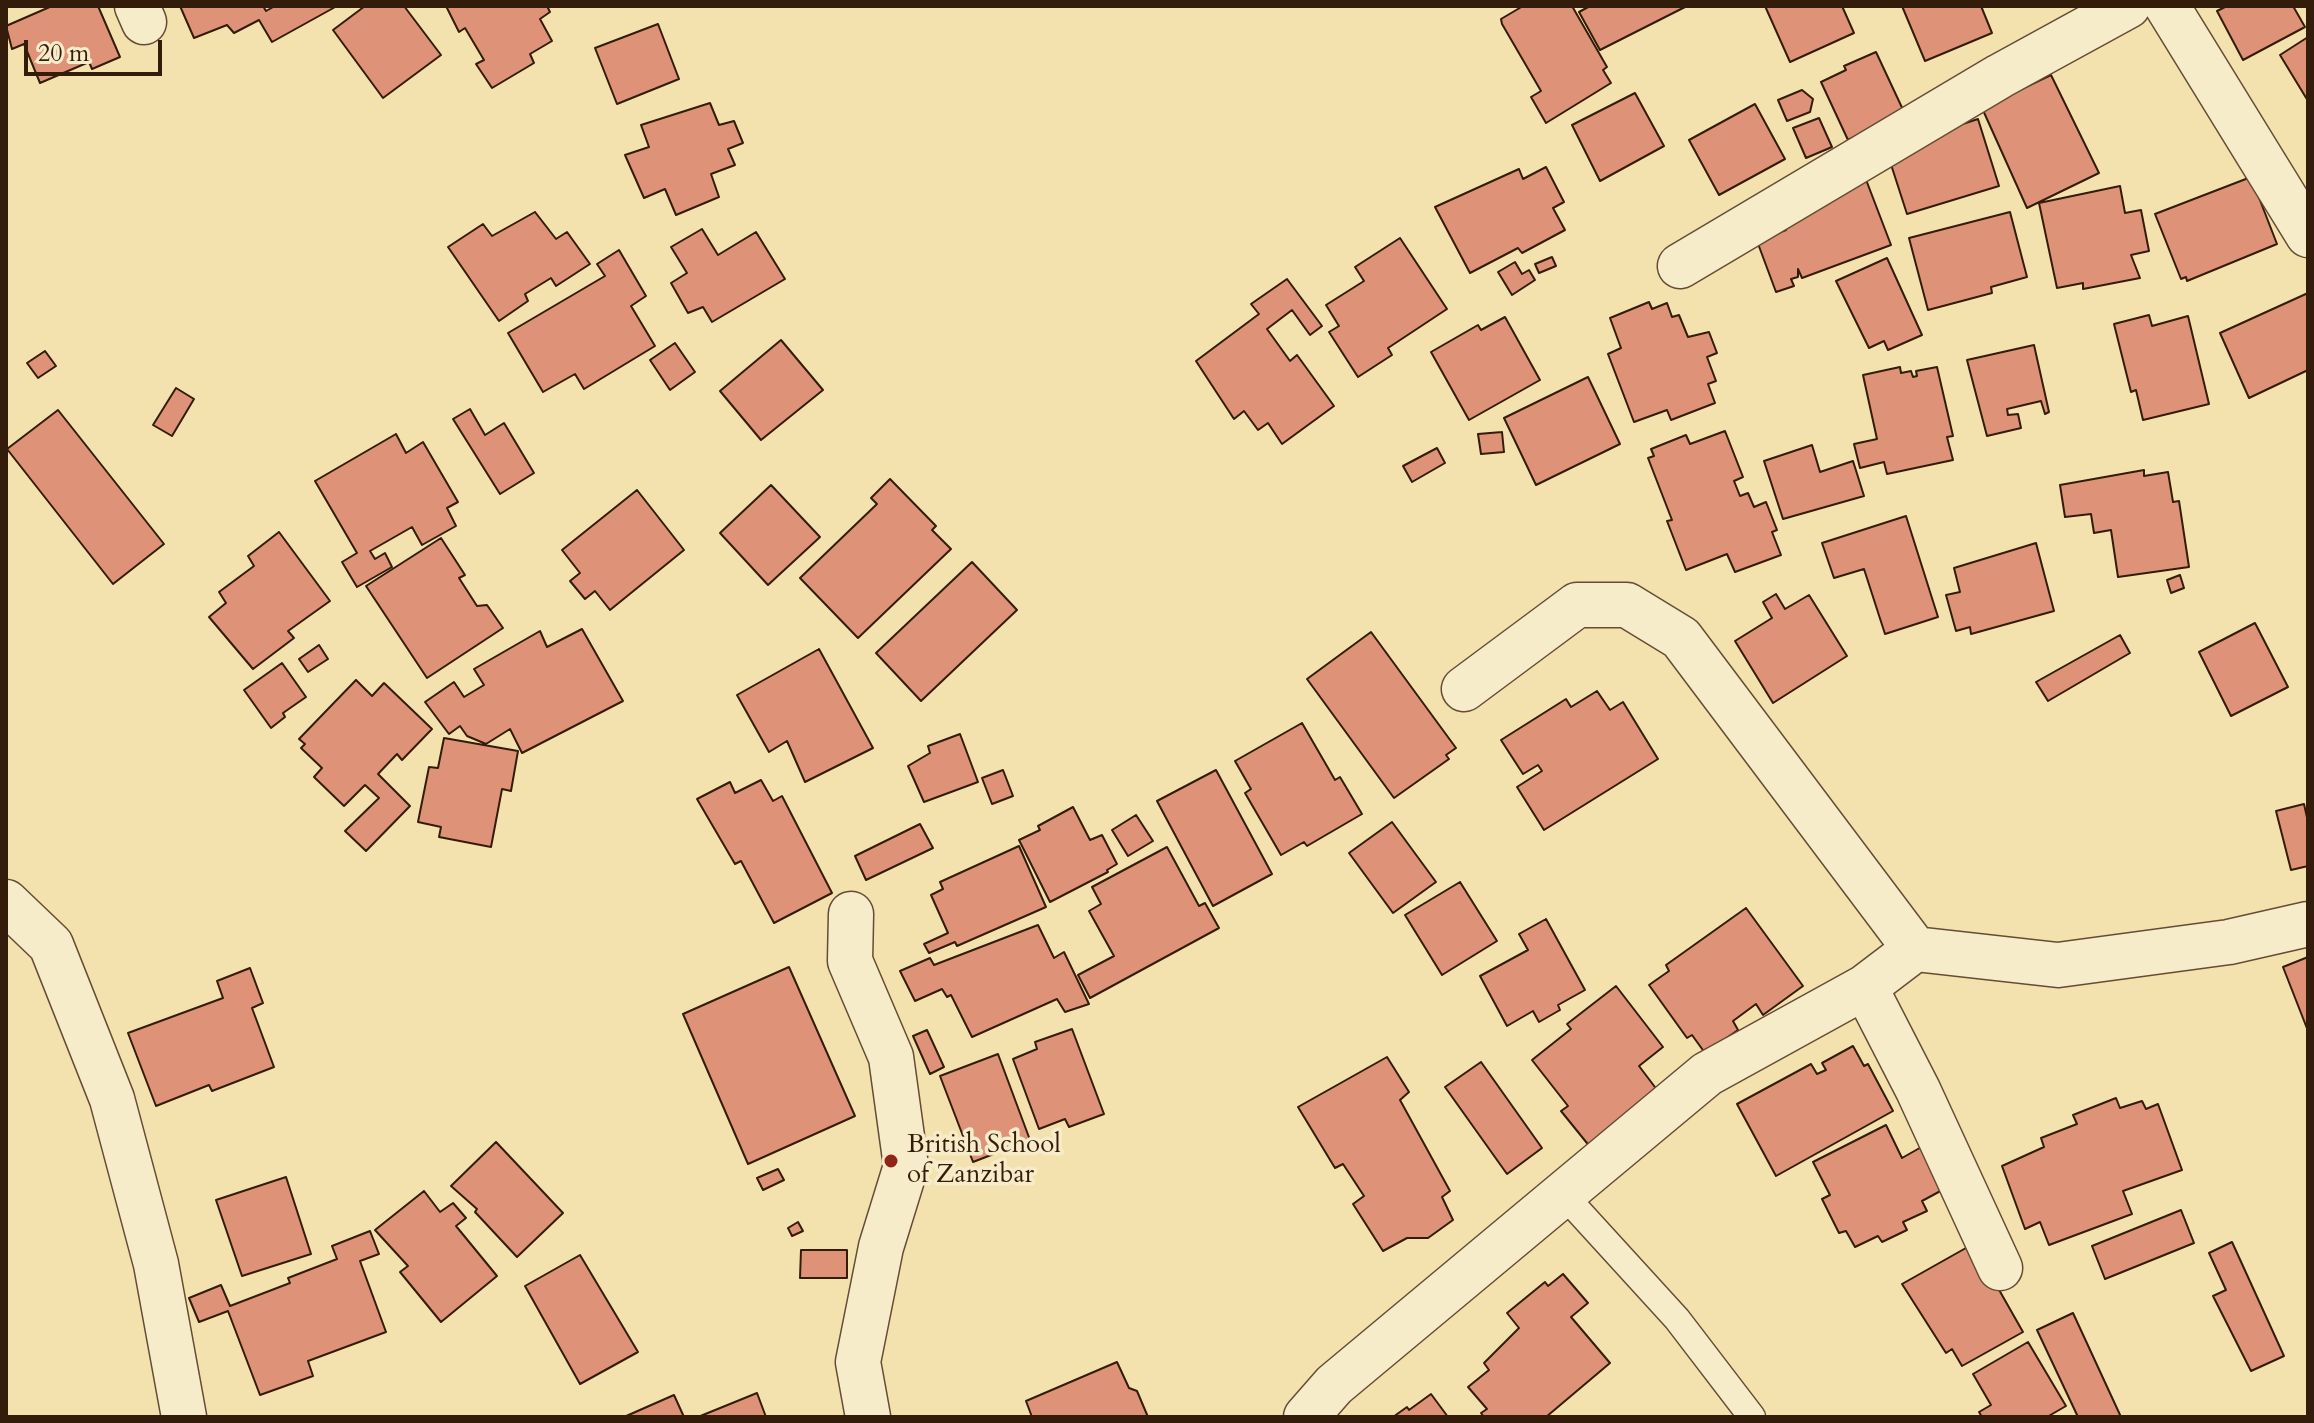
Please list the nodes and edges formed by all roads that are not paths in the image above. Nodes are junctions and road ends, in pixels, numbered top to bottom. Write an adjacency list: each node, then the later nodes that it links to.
1 (2128, 6): 4 (street)
2 (2167, 6): 3 (street)
3 (2308, 235)
4 (1680, 266)
5 (1464, 689): 9 (street)
6 (6, 902): 13 (street)
7 (851, 914): 14 (street)
8 (2308, 924): 9 (street)
9 (1915, 949): 10 (street)
10 (1865, 987): 11 (street); 12 (street)
11 (1562, 1193): 15 (street); 16 (lane)
12 (2000, 1268)
13 (184, 1417)
14 (868, 1417)
15 (1306, 1417)
16 (1752, 1417)

